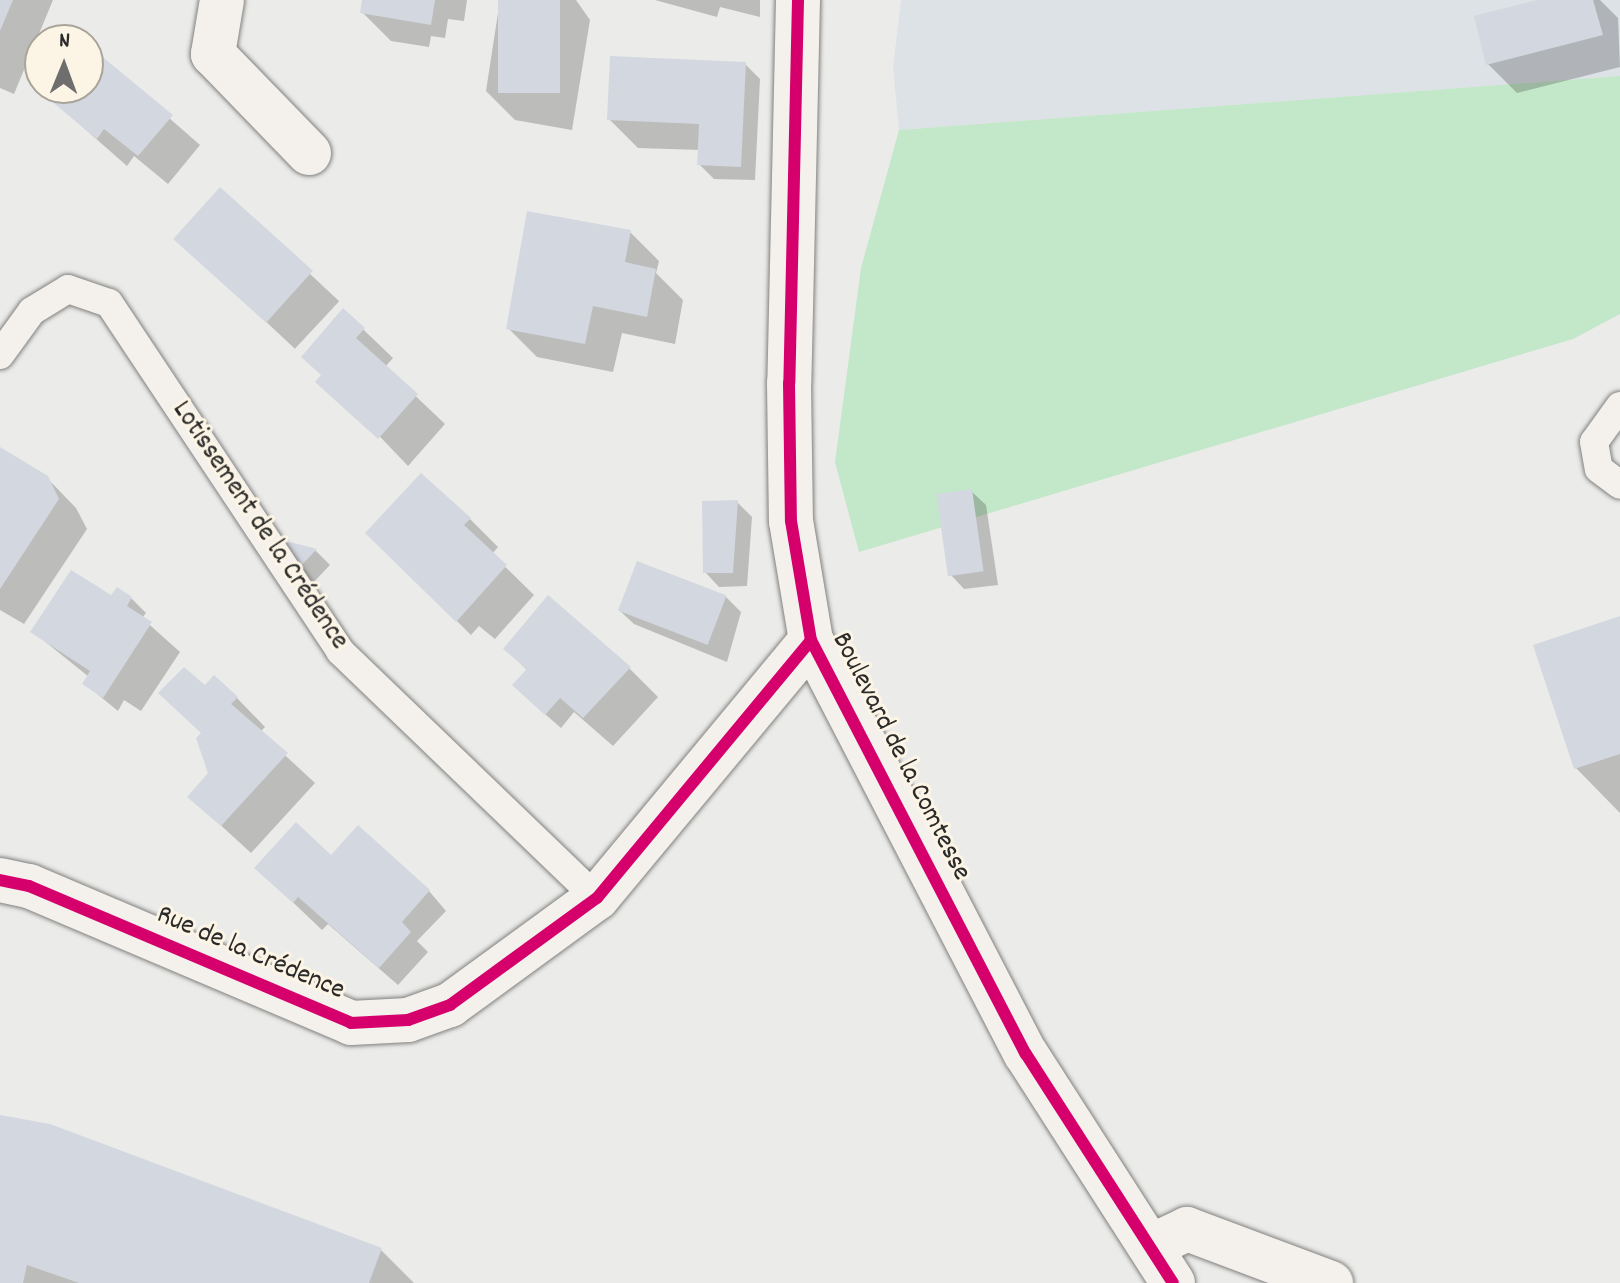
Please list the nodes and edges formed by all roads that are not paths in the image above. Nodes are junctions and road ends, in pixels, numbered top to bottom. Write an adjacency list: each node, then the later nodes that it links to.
1 (222, 0): 3 (street)
2 (798, 0): 7 (street, Boulevard de la Comtesse)
3 (309, 153)
4 (0, 355): 9 (lane, Lotissement de la Crédence)
5 (1620, 406): 6 (lane)
6 (1620, 485)
7 (811, 640): 9 (street, Rue de la Crédence); 10 (street, Boulevard de la Comtesse)
8 (0, 880): 9 (street, Rue de la Crédence)
9 (597, 898)
10 (1151, 1246): 11 (street, Boulevard de la Comtesse); 12 (street)
11 (1173, 1283)
12 (1331, 1283)

